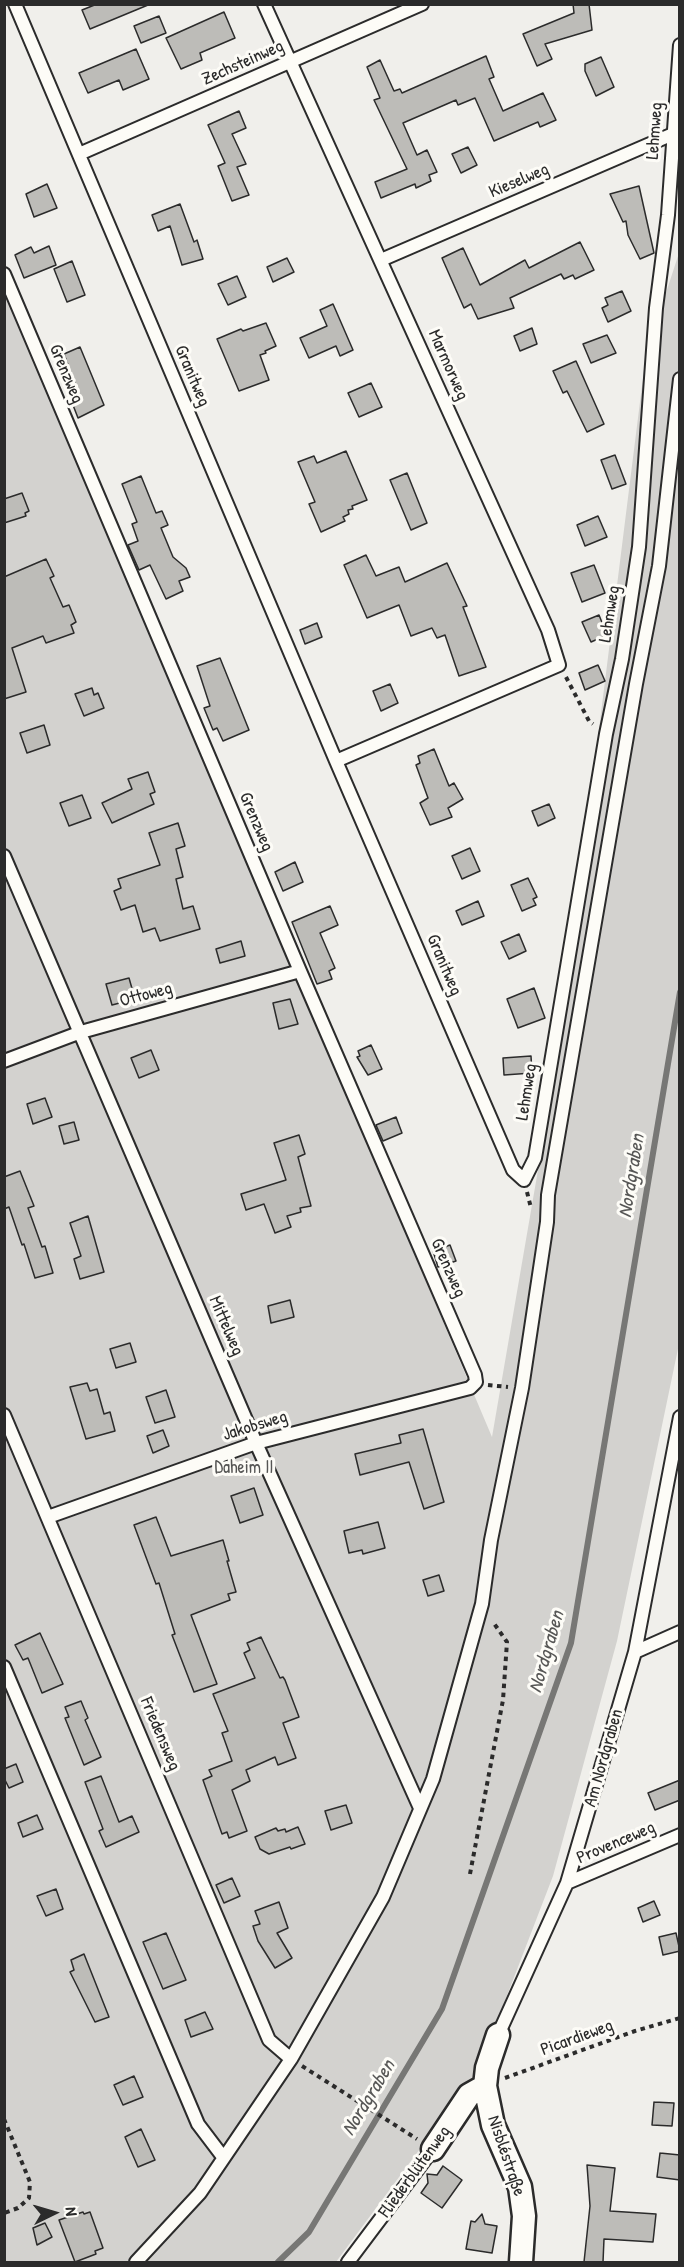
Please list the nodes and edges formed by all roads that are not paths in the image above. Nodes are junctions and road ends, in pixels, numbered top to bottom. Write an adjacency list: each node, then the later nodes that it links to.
1 (15, 4): 7 (lane, Granitweg)
2 (264, 4): 5 (lane, Marmorweg)
3 (422, 4): 5 (lane, Zechsteinweg)
4 (680, 45): 6 (lane, Lehmweg)
5 (289, 62): 7 (lane, Zechsteinweg); 10 (lane, Marmorweg)
6 (673, 134): 8 (lane, Lehmweg); 10 (lane, Kieselweg)
7 (79, 154): 15 (lane, Granitweg)
8 (668, 215): 9 (lane); 13 (lane, Lehmweg)
9 (680, 226)
10 (381, 260): 15 (lane, Marmorweg)
11 (4, 274): 17 (lane, Grenzweg)
12 (680, 379): 14 (lane)
13 (622, 659): 14 (lane); 20 (lane, Lehmweg)
14 (636, 684): 29 (lane)
15 (336, 761): 20 (lane, Granitweg)
16 (4, 856): 18 (lane, Mittelweg)
17 (300, 972): 18 (lane, Ottoweg); 21 (lane, Grenzweg)
18 (81, 1032): 19 (lane, Ottoweg); 24 (lane, Mittelweg)
19 (4, 1061)
20 (524, 1180)
21 (476, 1382): 24 (lane, Jakobsweg)
22 (4, 1415): 25 (lane, Friedensweg)
23 (679, 1425): 27 (lane, Am Nordgraben)
24 (256, 1443): 25 (lane, Jakobsweg); 29 (lane, Mittelweg)
25 (48, 1517): 33 (lane, Friedensweg)
26 (680, 1632): 27 (lane)
27 (635, 1652): 31 (lane, Am Nordgraben)
28 (4, 1667): 36 (lane)
29 (420, 1808): 33 (lane)
30 (680, 1835): 31 (lane, Provenceweg)
31 (567, 1884): 32 (lane, Am Nordgraben)
32 (498, 2035): 34 (street, Am Nordgraben)
33 (291, 2059): 36 (lane)
34 (485, 2086): 35 (street, Fliederblütenweg); 39 (street, Nisbléstraße)
35 (433, 2149): 38 (lane, Fliederblütenweg)
36 (223, 2157): 37 (lane)
37 (136, 2262)
38 (348, 2262)
39 (521, 2262)

